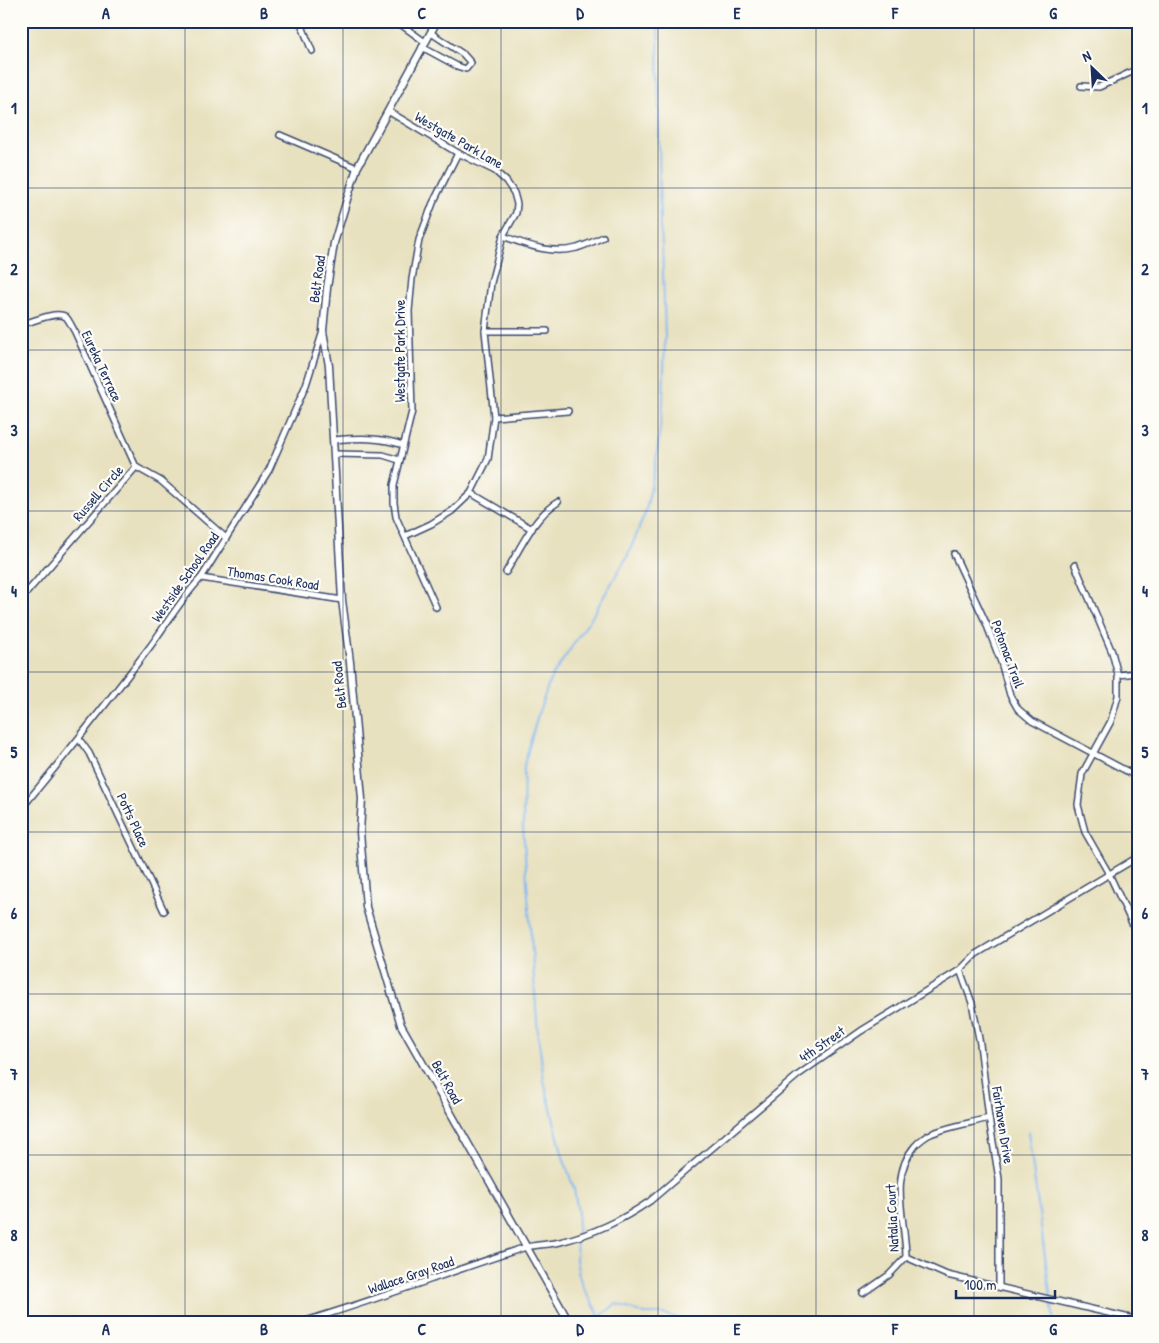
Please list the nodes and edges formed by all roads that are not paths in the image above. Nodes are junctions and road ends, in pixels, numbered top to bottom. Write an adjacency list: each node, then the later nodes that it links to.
1 (300, 21): 6 (street)
2 (396, 21): 5 (street)
3 (437, 21): 4 (street, Belt Road)
4 (430, 34): 5 (street, Belt Road); 5 (street)
5 (424, 45): 9 (street, Belt Road)
6 (312, 52)
7 (1138, 69): 8 (street)
8 (1081, 86)
9 (388, 111): 11 (street, Westgate Park Lane); 12 (street, Belt Road)
10 (280, 135): 12 (street)
11 (458, 153): 13 (street, Westgate Park Lane); 22 (street, Westgate Park Drive)
12 (357, 168): 16 (street, Belt Road)
13 (503, 236): 14 (street); 18 (street, Westgate Park Lane)
14 (603, 237)
15 (21, 325): 25 (street, Eureka Terrace)
16 (323, 331): 21 (street, Belt Road); 30 (street, Westside School Road)
17 (547, 331): 18 (street)
18 (485, 332): 20 (street, Westgate Park Lane)
19 (568, 411): 20 (street)
20 (494, 417): 26 (street, Westgate Park Lane)
21 (334, 440): 22 (street); 23 (street, Belt Road)
22 (403, 445): 24 (street, Westgate Park Drive)
23 (334, 454): 24 (street); 36 (street, Belt Road)
24 (400, 460): 29 (street, Westgate Park Drive)
25 (136, 467): 30 (street, Russell Circle); 35 (street, Russell Circle)
26 (471, 493): 28 (street); 29 (street, Westgate Park Lane)
27 (558, 502): 28 (street)
28 (532, 529): 33 (street)
29 (405, 536): 37 (street, Westgate Park Drive)
30 (226, 538): 34 (street, Westside School Road)
31 (954, 554): 41 (street, Potomac Trail)
32 (1075, 565): 39 (street)
33 (506, 572)
34 (201, 578): 36 (street, Thomas Cook Road); 40 (street, Westside School Road)
35 (21, 599)
36 (342, 600): 50 (street, Belt Road)
37 (436, 607)
38 (1138, 673): 39 (street)
39 (1118, 676): 41 (street)
40 (79, 739): 43 (street, Westside School Road); 46 (street, Potts Place)
41 (1093, 753): 42 (street, Potomac Trail); 45 (street)
42 (1138, 777)
43 (21, 809)
44 (1138, 857): 45 (street, 4th Street)
45 (1109, 874): 47 (street); 48 (street, 4th Street)
46 (164, 911)
47 (1138, 936)
48 (960, 970): 49 (street, Fairhaven Drive); 50 (street, 4th Street)
49 (989, 1118): 51 (street, Natalia Court); 52 (street, Fairhaven Drive)
50 (526, 1247): 55 (street, Wallace Gray Road); 56 (street, Belt Road)
51 (906, 1257): 52 (street); 53 (street, Natalia Court)
52 (999, 1286): 54 (street)
53 (863, 1293)
54 (1138, 1320)
55 (302, 1322)
56 (569, 1322)

